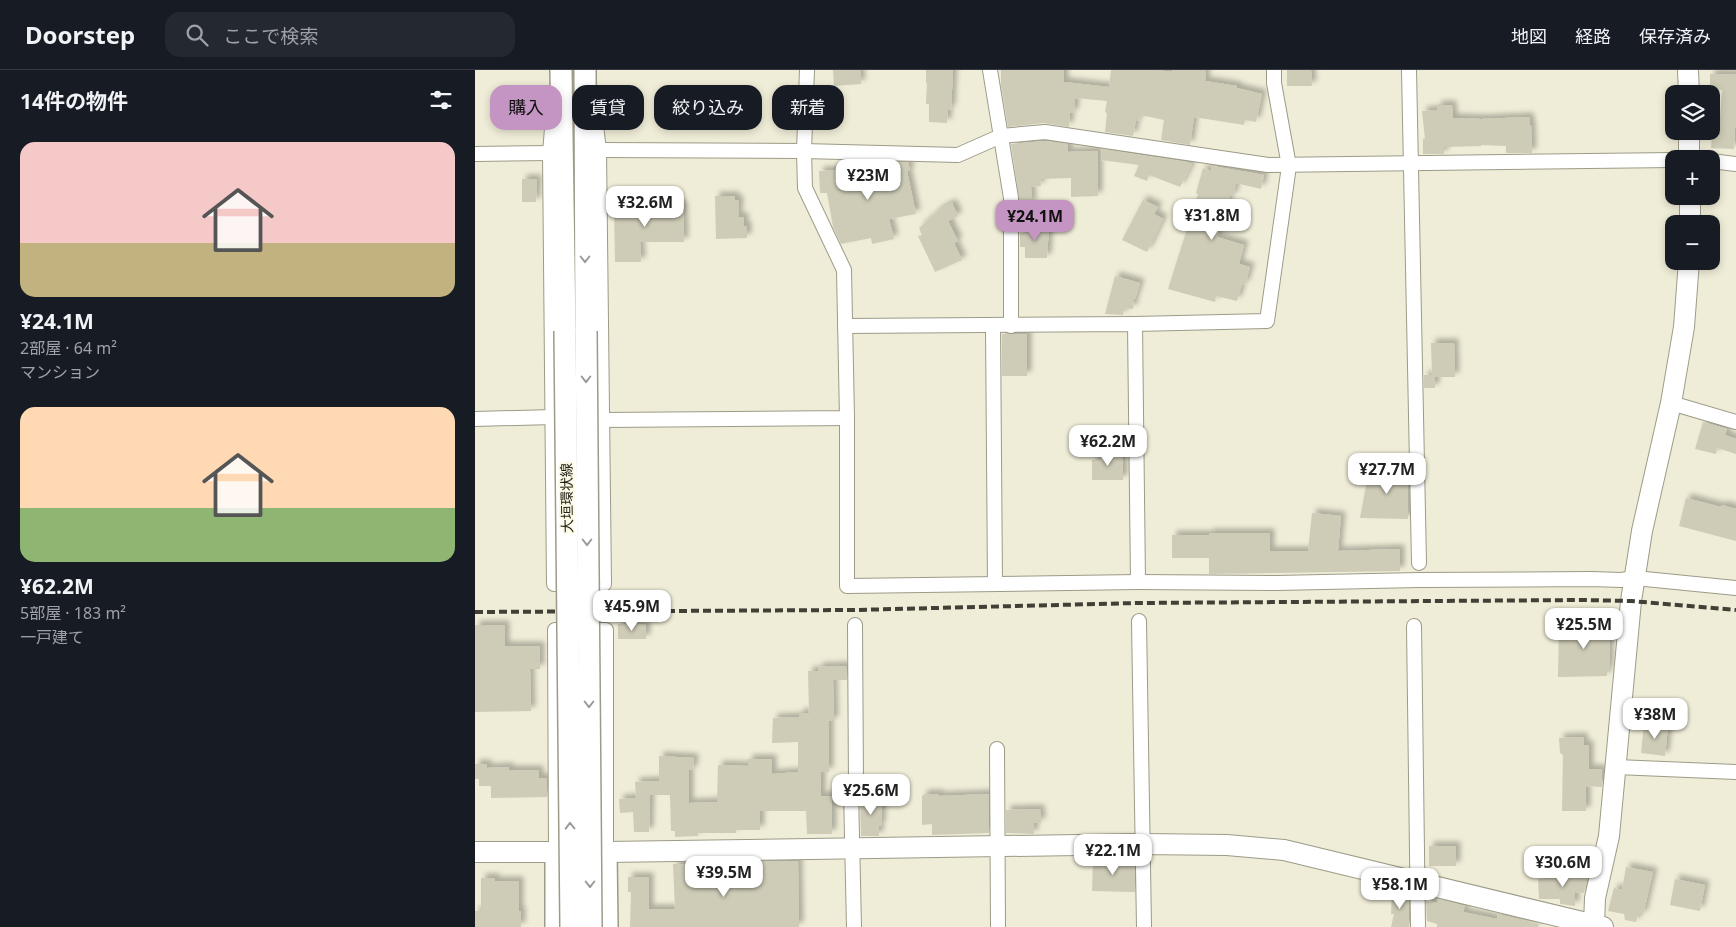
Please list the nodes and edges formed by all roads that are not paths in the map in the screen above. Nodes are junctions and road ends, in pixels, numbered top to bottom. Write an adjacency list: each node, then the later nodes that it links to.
1 (807, 70): 11 (street)
2 (991, 70): 9 (street)
3 (1274, 70): 18 (street)
4 (1409, 70): 16 (street)
5 (1688, 70): 8 (street)
6 (561, 74): 12 (street); 24 (main road, 大垣環状線)
7 (585, 74): 10 (street); 24 (main road, 大垣環状線, one-way to 24)
8 (1689, 85)
9 (1001, 136): 11 (street); 18 (street); 23 (street)
10 (599, 150): 11 (street); 29 (street)
11 (804, 151): 21 (street)
12 (549, 153): 13 (street); 26 (street)
13 (475, 154)
14 (1665, 160): 16 (street)
15 (1720, 162): 17 (street)
16 (1411, 164): 18 (street); 31 (street)
17 (1736, 164)
18 (1289, 166): 20 (street)
19 (1688, 270): 25 (street)
20 (1135, 324): 23 (street); 33 (street)
21 (845, 326): 22 (street); 27 (street)
22 (993, 326): 23 (street); 34 (street)
23 (1011, 326)
24 (576, 331): 51 (main road, 大垣環状線, one-way to 24, bridge); 52 (main road, 大垣環状線, one-way to 52, bridge)
25 (1671, 403): 30 (street); 32 (street)
26 (553, 418): 28 (street); 29 (street)
27 (847, 418): 29 (street); 34 (street)
28 (475, 419)
29 (602, 420)
30 (1736, 422)
31 (1419, 562)
32 (1635, 578): 33 (street); 35 (street); 40 (street)
33 (1139, 582): 34 (street)
34 (995, 584)
35 (1736, 588)
36 (1139, 620): 42 (street)
37 (855, 625): 44 (street)
38 (1414, 626): 48 (street)
39 (997, 749): 43 (street)
40 (1616, 767): 41 (street); 49 (street)
41 (1736, 772)
42 (1143, 844): 43 (street); 48 (street); 56 (street)
43 (997, 846): 44 (street); 55 (street)
44 (853, 848): 47 (street); 54 (street)
45 (475, 852): 46 (street)
46 (556, 852): 47 (street); 47 (street); 50 (main road)
47 (606, 852): 53 (main road)
48 (1417, 881): 49 (street); 57 (street)
49 (1597, 926)
50 (556, 927)
51 (571, 927)
52 (591, 927)
53 (607, 927)
54 (854, 927)
55 (998, 927)
56 (1144, 927)
57 (1418, 927)

